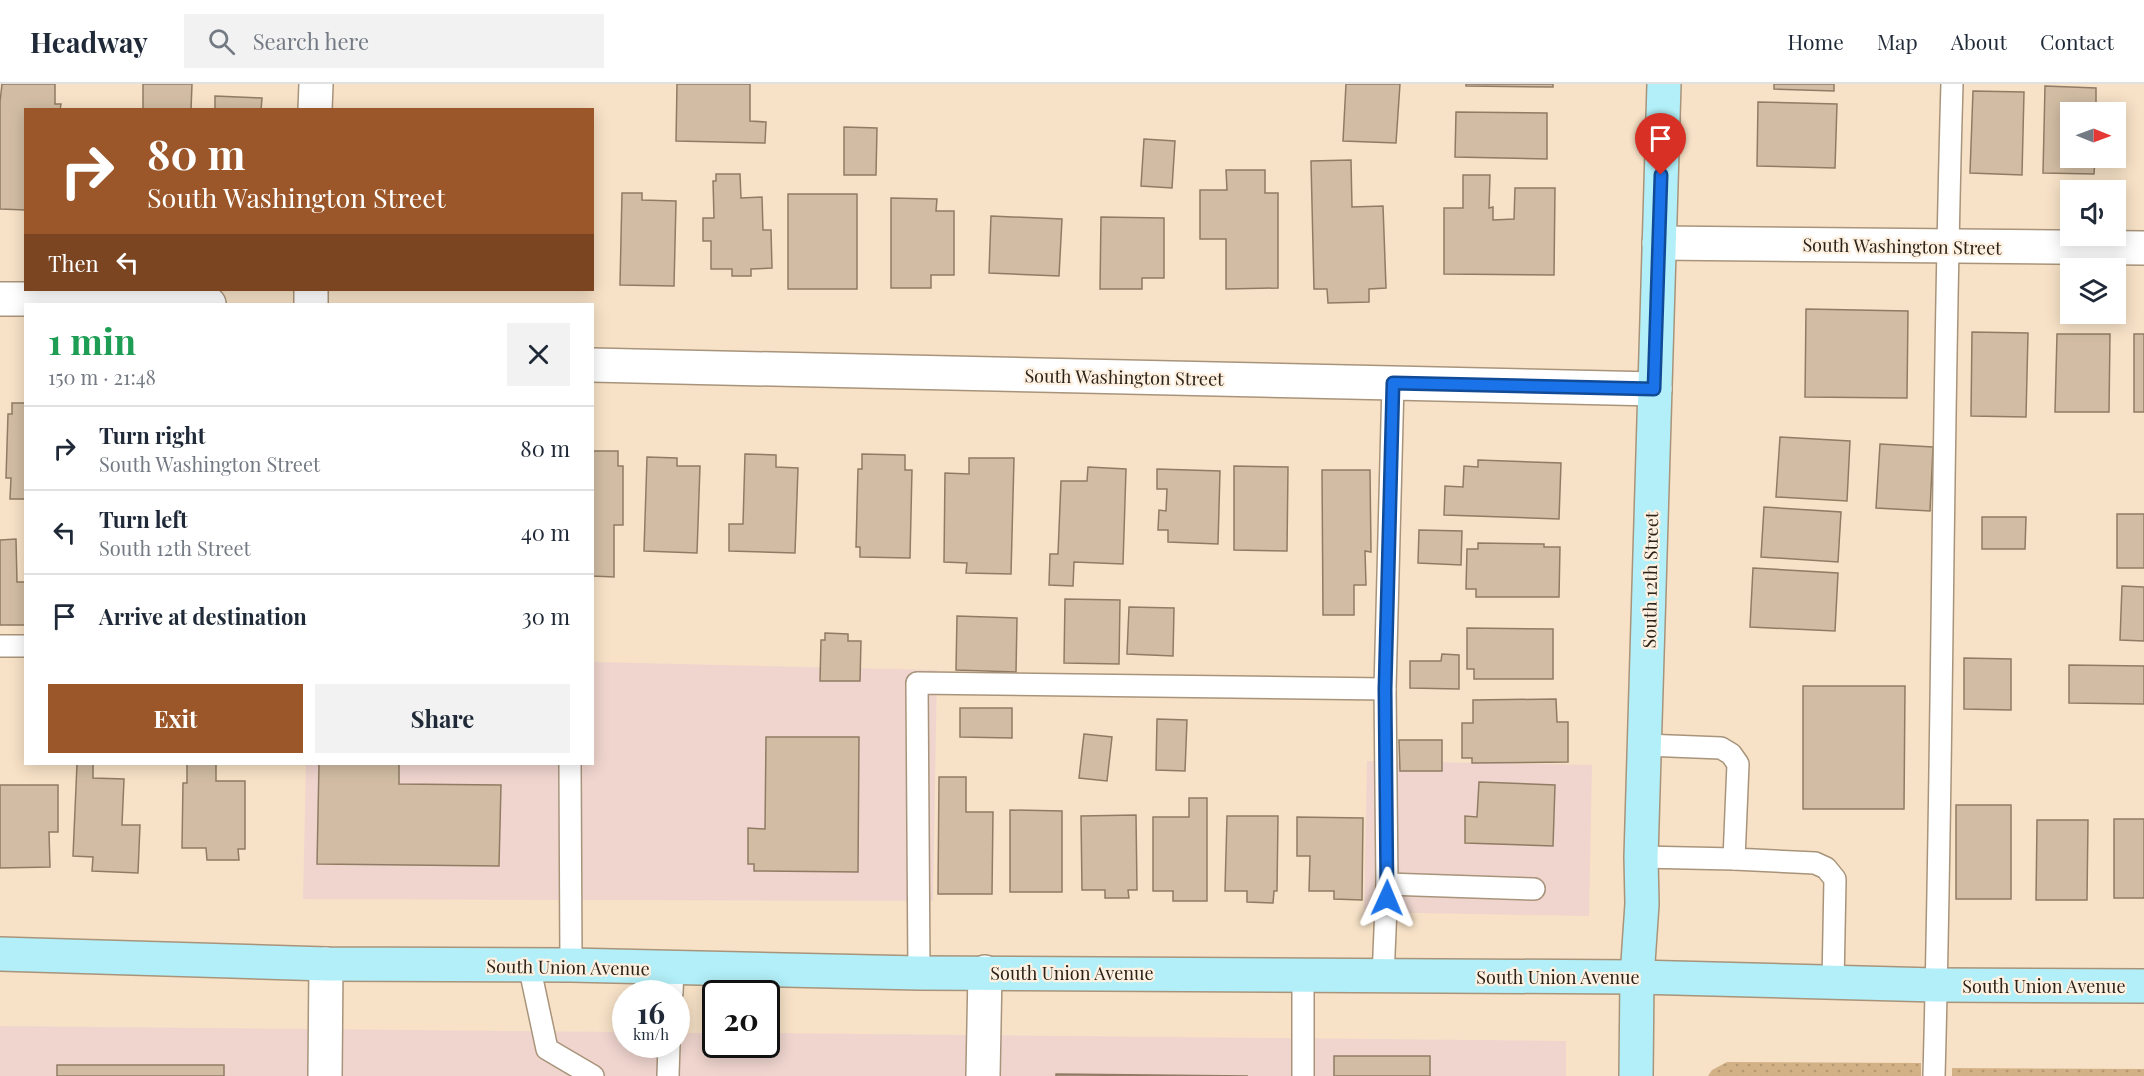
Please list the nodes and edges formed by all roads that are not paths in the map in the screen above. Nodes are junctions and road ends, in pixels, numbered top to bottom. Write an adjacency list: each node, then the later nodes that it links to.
1 (315, 84): 4 (street)
2 (1664, 84): 5 (main road, South 12th Street)
3 (1952, 84): 6 (lane)
4 (315, 108)
5 (1659, 243): 6 (street, South Washington Street); 12 (main road, South 12th Street)
6 (1947, 247): 7 (street, South Washington Street); 34 (lane)
7 (2144, 248)
8 (0, 299): 9 (street)
9 (206, 303)
10 (594, 365): 11 (street, South Washington Street)
11 (1393, 383): 12 (street, South Washington Street); 15 (lane)
12 (1654, 389): 16 (main road, South 12th Street)
13 (0, 646): 14 (lane)
14 (24, 646)
15 (1385, 689): 20 (lane); 27 (lane)
16 (1645, 745): 18 (main road, South 12th Street); 19 (lane)
17 (570, 765): 25 (lane)
18 (1641, 857): 19 (lane); 30 (main road, South 12th Street)
19 (1734, 859): 33 (lane)
20 (1387, 884): 21 (lane); 29 (lane)
21 (1534, 889)
22 (0, 954): 23 (main road, South Union Avenue)
23 (327, 964): 24 (main road, South Union Avenue); 37 (street)
24 (529, 965): 25 (main road, South Union Avenue); 38 (lane)
25 (571, 965): 31 (main road, South Union Avenue)
26 (985, 972): 27 (main road, South Union Avenue); 28 (main road, South Union Avenue); 40 (street)
27 (919, 973): 32 (main road, South Union Avenue)
28 (1303, 974): 29 (main road, South Union Avenue); 41 (lane)
29 (1383, 977): 30 (main road, South Union Avenue)
30 (1637, 977): 33 (main road, South Union Avenue); 42 (main road, South 12th Street)
31 (667, 980)
32 (690, 980)
33 (1833, 983): 34 (main road, South Union Avenue)
34 (1935, 985): 35 (main road, South Union Avenue); 43 (lane)
35 (2144, 986)
36 (669, 1058): 39 (lane)
37 (325, 1076)
38 (593, 1076)
39 (668, 1076)
40 (983, 1076)
41 (1303, 1076)
42 (1636, 1076)
43 (1934, 1076)

